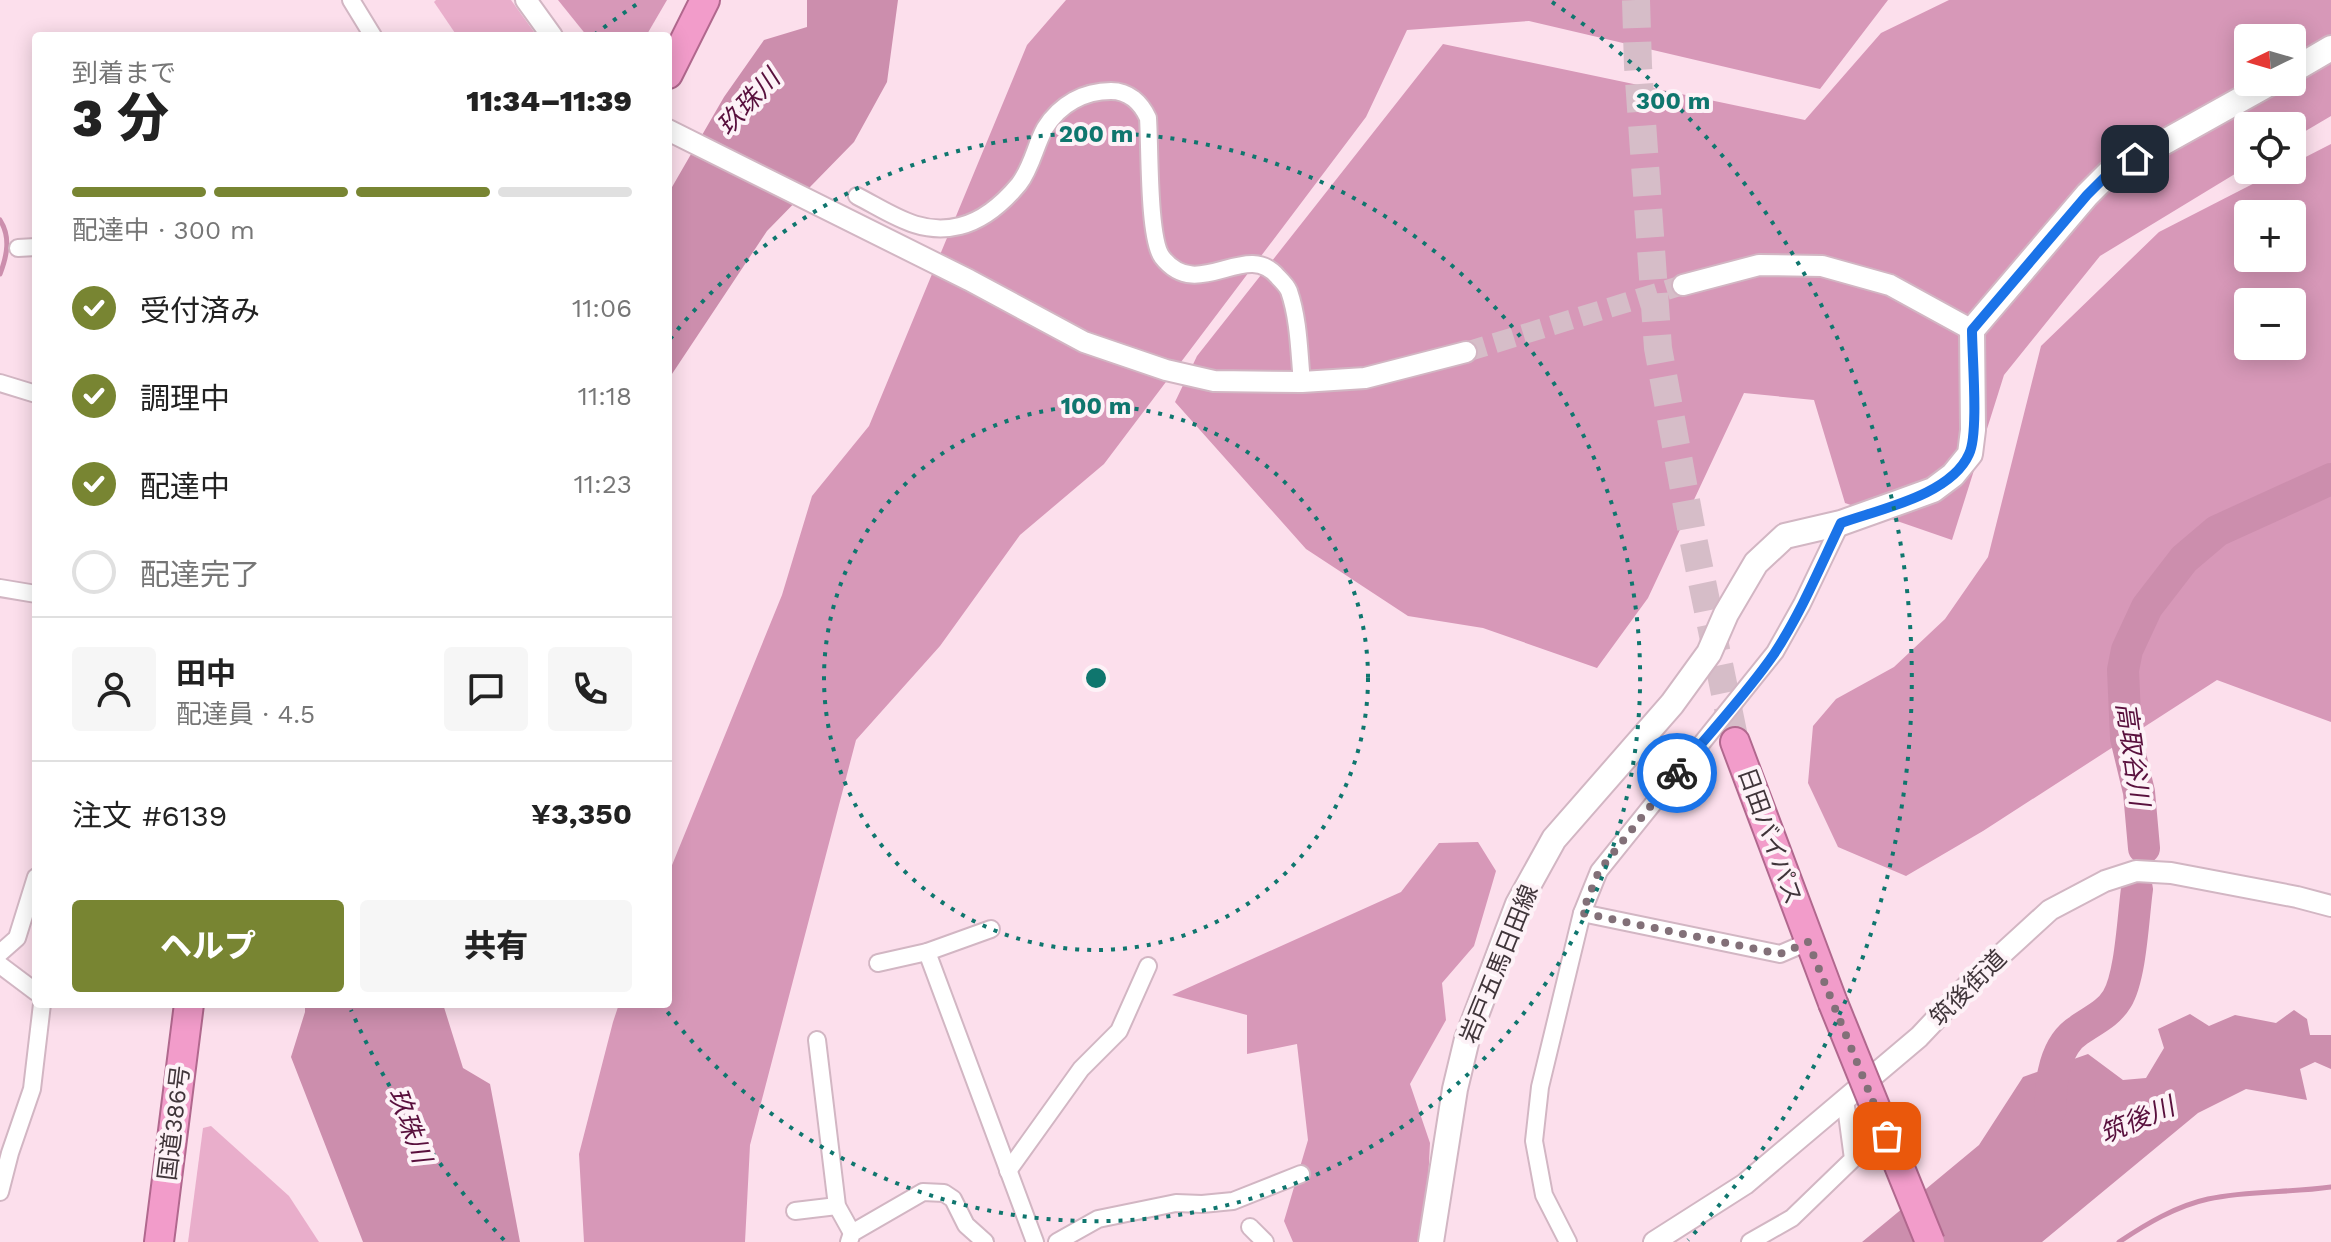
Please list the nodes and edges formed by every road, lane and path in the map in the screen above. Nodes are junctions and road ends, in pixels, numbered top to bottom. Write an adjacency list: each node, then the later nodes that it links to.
1 (351, 0): 4 (street)
2 (526, 0): 5 (street)
3 (705, 0): 8 (highway)
4 (371, 32)
5 (549, 32)
6 (2331, 48): 7 (main road)
7 (2306, 63)
8 (672, 66)
9 (2247, 96): 15 (main road)
10 (672, 132): 17 (street)
11 (857, 196): 17 (street)
12 (32, 247): 13 (street)
13 (18, 248)
14 (1683, 285): 15 (street)
15 (1972, 330): 20 (main road, 岩戸五馬日田線)
16 (1466, 352): 17 (street)
17 (1302, 382)
18 (0, 383): 19 (street)
19 (32, 393)
20 (1841, 523): 26 (street); 51 (main road, 岩戸五馬日田線)
21 (0, 588): 22 (street)
22 (32, 593)
23 (1735, 742): 28 (highway, 日田バイパス)
24 (32, 890): 30 (street)
25 (2331, 906): 38 (street, 筑後街道)
26 (1582, 913): 28 (street); 52 (street)
27 (991, 929): 29 (street)
28 (1808, 942): 55 (highway, 日田バイパス, bridge)
29 (927, 952): 31 (street); 39 (street)
30 (0, 953)
31 (878, 963)
32 (0, 965): 34 (street)
33 (1148, 966): 39 (street)
34 (32, 989)
35 (42, 1008): 41 (street)
36 (188, 1008): 46 (highway, 国道386号)
37 (817, 1040): 42 (street)
38 (1845, 1099): 53 (street, 筑後街道); 54 (street)
39 (1008, 1171): 48 (street)
40 (1301, 1174): 49 (street)
41 (0, 1192)
42 (837, 1206): 43 (street); 45 (street)
43 (795, 1211)
44 (1250, 1227): 50 (street)
45 (850, 1238): 47 (street)
46 (159, 1242)
47 (985, 1242)
48 (1035, 1242)
49 (1057, 1242)
50 (1265, 1242)
51 (1431, 1242)
52 (1568, 1242)
53 (1654, 1242)
54 (1750, 1242)
55 (1930, 1242)

